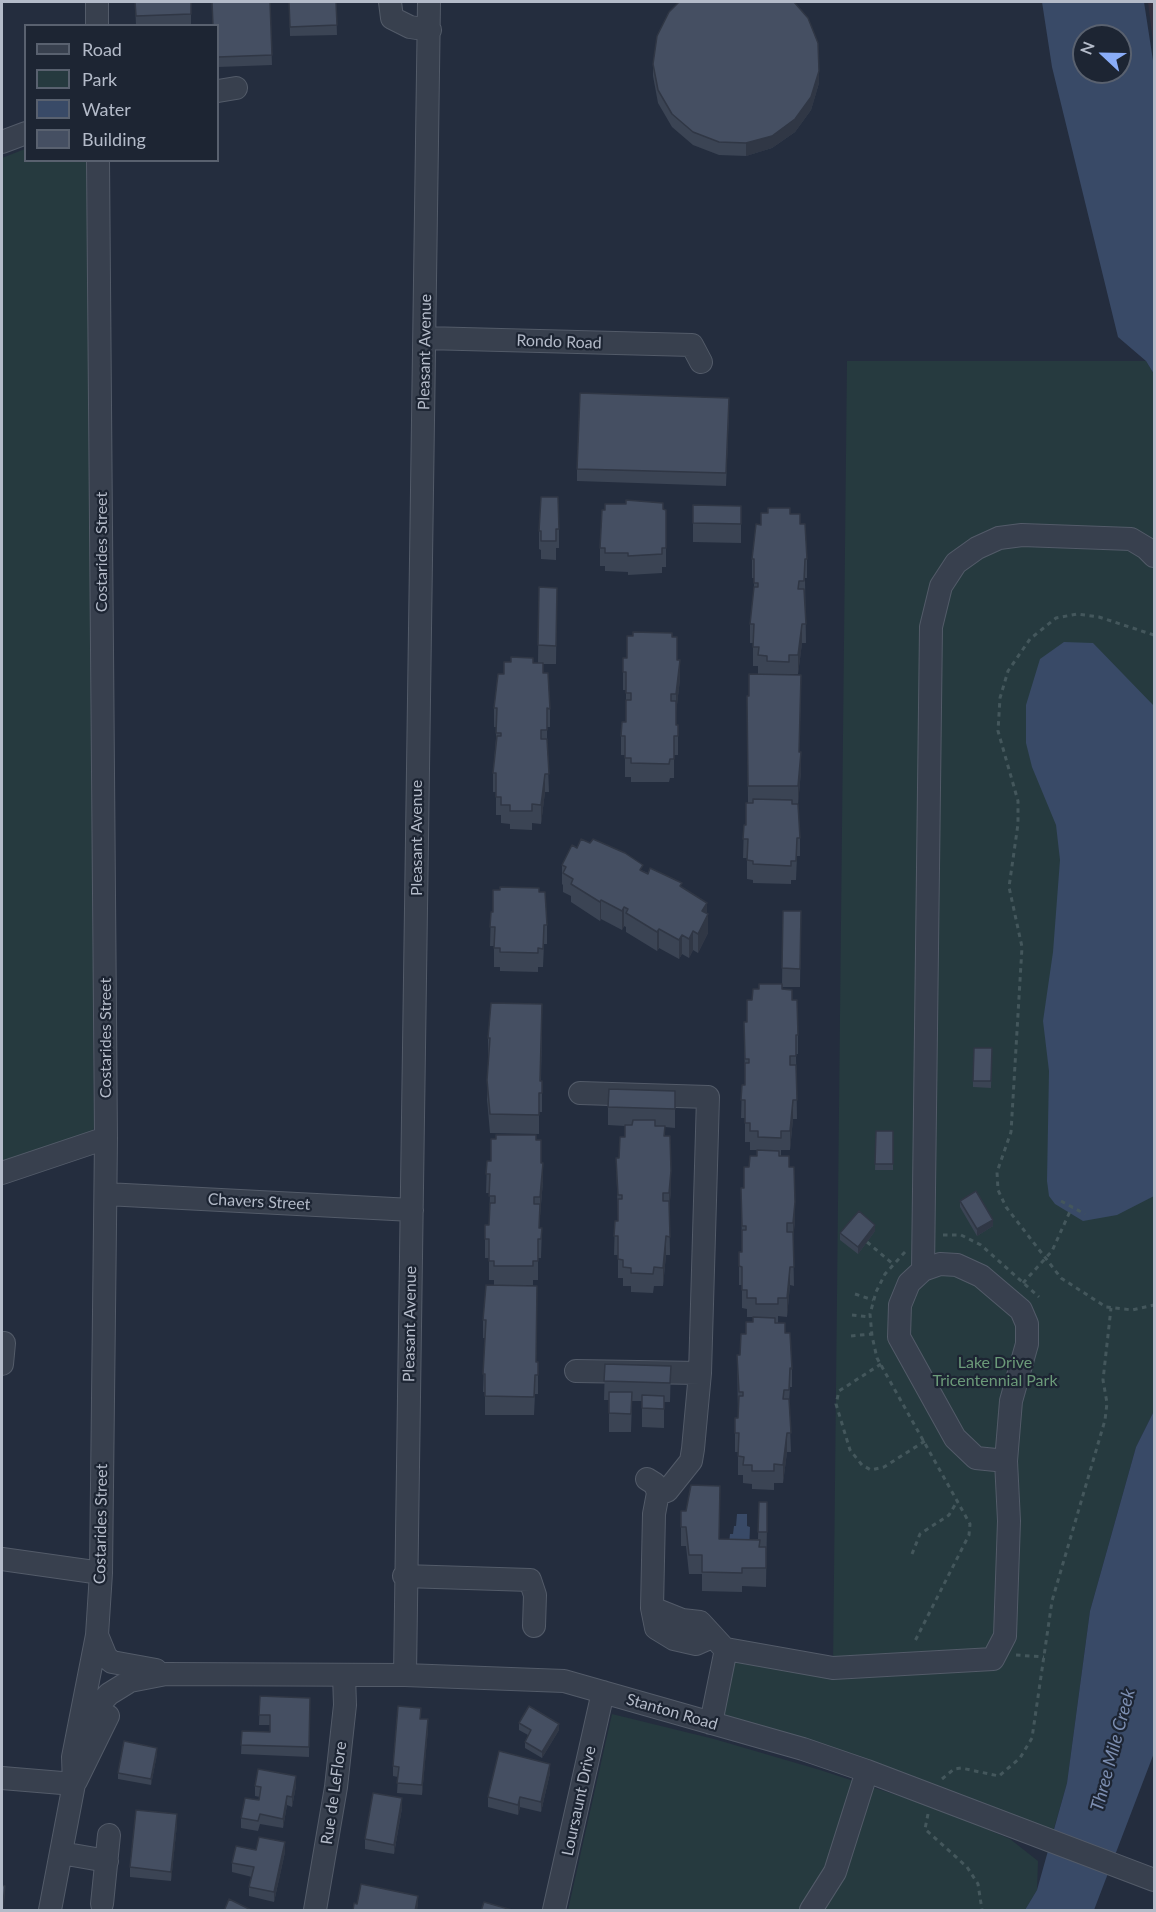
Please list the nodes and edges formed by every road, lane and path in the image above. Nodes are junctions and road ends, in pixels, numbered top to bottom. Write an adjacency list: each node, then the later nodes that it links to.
1 (97, 2): 4 (street)
2 (390, 2): 5 (street)
3 (429, 2): 5 (street, Pleasant Avenue)
4 (97, 24)
5 (429, 30): 9 (street, Pleasant Avenue)
6 (24, 134): 7 (street)
7 (2, 142)
8 (98, 162): 14 (street, Costarides Street)
9 (425, 338): 10 (street, Rondo Road); 19 (street, Pleasant Avenue)
10 (697, 353)
11 (1155, 556): 24 (street)
12 (1155, 635): 22 (path)
13 (580, 1093): 36 (street)
14 (106, 1138): 15 (street); 16 (street, Costarides Street)
15 (2, 1173)
16 (106, 1194): 19 (street, Chavers Street); 42 (street, Costarides Street)
17 (1060, 1201): 18 (path)
18 (1072, 1207): 20 (path); 22 (path)
19 (412, 1210): 43 (street, Pleasant Avenue)
20 (1085, 1214)
21 (867, 1242): 23 (path)
22 (1046, 1258): 25 (path); 29 (path)
23 (893, 1264)
24 (922, 1270): 38 (street); 38 (street)
25 (1023, 1283)
26 (855, 1294): 27 (path)
27 (874, 1300)
28 (1155, 1305): 29 (path)
29 (1111, 1308): 48 (path)
30 (852, 1316): 31 (path)
31 (870, 1317)
32 (872, 1334): 33 (path)
33 (851, 1336)
34 (881, 1364): 37 (path)
35 (576, 1371): 36 (street)
36 (700, 1373): 46 (street)
37 (925, 1441)
38 (1006, 1461): 46 (street)
39 (958, 1500): 40 (path)
40 (912, 1554)
41 (2, 1559): 42 (street)
42 (101, 1573): 45 (street, Costarides Street)
43 (404, 1576): 44 (street); 51 (street, Pleasant Avenue)
44 (534, 1626)
45 (97, 1635): 49 (street, Stanton Road); 54 (street, Costarides Street)
46 (719, 1643): 53 (street)
47 (1016, 1655): 48 (path)
48 (1044, 1657): 57 (path)
49 (166, 1674): 50 (street, Stanton Road); 54 (street, Stanton Road); 58 (street)
50 (345, 1675): 51 (street, Stanton Road); 66 (street, Rue de LeFlore)
51 (405, 1675): 52 (street, Stanton Road)
52 (603, 1692): 53 (street, Stanton Road); 67 (street, Loursaunt Drive)
53 (711, 1723): 55 (street, Stanton Road)
54 (75, 1745): 58 (street, Costarides Street)
55 (867, 1771): 63 (street, Stanton Road); 68 (street)
56 (2, 1778): 58 (street)
57 (939, 1783)
58 (74, 1784): 61 (street, Costarides Street)
59 (930, 1807): 69 (path)
60 (109, 1834): 62 (street)
61 (60, 1853): 62 (street); 65 (street, Costarides Street)
62 (107, 1861): 64 (street)
63 (1151, 1879)
64 (102, 1904)
65 (50, 1911)
66 (315, 1911)
67 (554, 1911)
68 (811, 1911)
69 (982, 1911)

